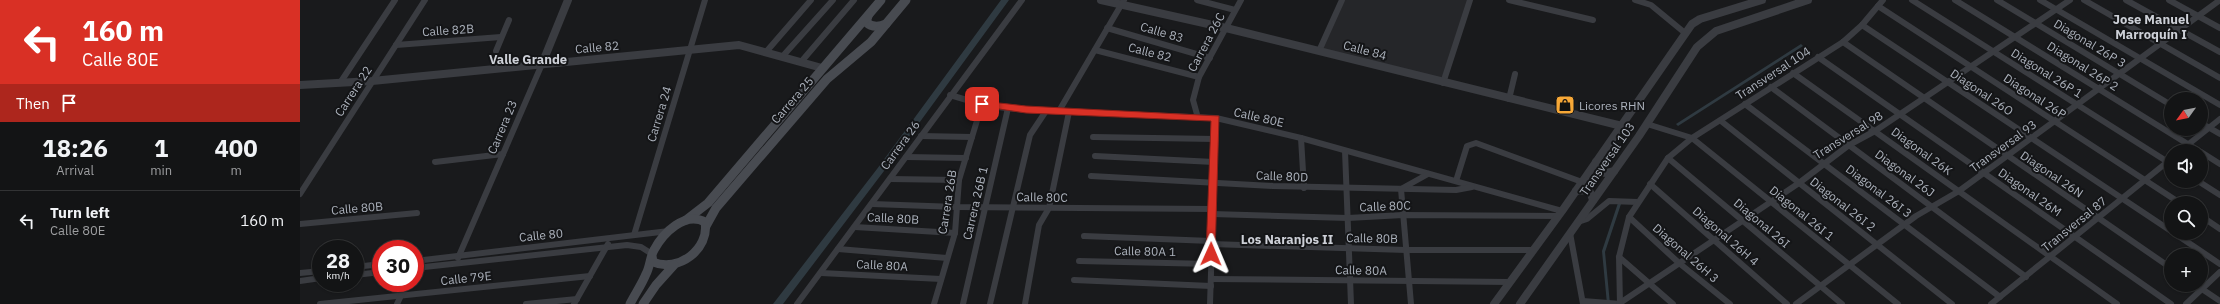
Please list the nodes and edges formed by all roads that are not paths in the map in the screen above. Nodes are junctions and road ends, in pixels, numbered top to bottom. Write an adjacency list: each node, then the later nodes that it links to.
1 (394, 0): 74 (street, Carrera 22)
2 (425, 0): 51 (street, Carrera 22)
3 (568, 0): 64 (street, Carrera 23)
4 (705, 0): 52 (street, Carrera 24)
5 (811, 0): 56 (street)
6 (833, 0): 59 (street)
7 (854, 0): 63 (street)
8 (881, 0): 35 (main road, Carrera 25)
9 (906, 0): 39 (main road, Carrera 25)
10 (1022, 0): 79 (street, Carrera 26)
11 (1101, 0): 30 (street, Calle 84)
12 (1197, 0): 34 (street)
13 (1241, 0): 34 (street, Carrera 26C)
14 (1342, 0): 55 (street)
15 (1470, 0): 75 (street)
16 (1509, 0): 38 (street)
17 (1634, 0): 31 (street)
18 (1762, 0): 46 (street, Transversal 103)
19 (1808, 0): 97 (street, Transversal 103)
20 (1883, 0): 32 (street, Transversal 104)
21 (1912, 0): 57 (street, Diagonal 26P 1)
22 (1955, 0): 48 (street, Diagonal 26P 2)
23 (1997, 0): 40 (street, Diagonal 26P 3)
24 (2040, 0): 33 (street)
25 (2070, 0): 33 (street, Transversal 98)
26 (2084, 0): 50 (street)
27 (2126, 0): 45 (street)
28 (2169, 0): 36 (street)
29 (2218, 1): 36 (street, Transversal 93)
30 (1122, 2): 42 (street); 43 (street, Calle 84)
31 (1651, 2): 46 (street)
32 (1878, 6): 41 (street, Transversal 104); 65 (street, Diagonal 26P)
33 (2056, 9): 40 (street, Transversal 98); 62 (street)
34 (1235, 10): 43 (street, Carrera 26C)
35 (868, 16): 39 (main road); 66 (main road, Carrera 25)
36 (2198, 16): 44 (street); 45 (street, Transversal 93)
37 (508, 20): 47 (street)
38 (1593, 20)
39 (888, 22): 171 (main road, Carrera 25)
40 (2036, 23): 48 (street, Transversal 98); 69 (street, Diagonal 26P 3)
41 (1862, 25): 49 (street, Transversal 104); 73 (street, Diagonal 26O)
42 (1107, 28): 53 (street); 61 (street, Calle 83)
43 (1226, 28): 55 (street, Calle 84); 61 (street, Carrera 26C)
44 (2220, 28)
45 (2179, 30): 50 (street, Transversal 93); 58 (street)
46 (1685, 33): 98 (street, Transversal 103)
47 (501, 37): 51 (street, Calle 82B); 54 (street)
48 (2014, 38): 57 (street, Transversal 98); 78 (street, Diagonal 26P 2)
49 (1844, 42): 60 (street, Transversal 104); 81 (street, Diagonal 26N)
50 (2160, 44): 62 (street, Transversal 93); 71 (street)
51 (396, 45): 72 (street, Carrera 22)
52 (690, 50): 56 (street, Calle 82); 64 (street, Calle 82); 178 (street, Carrera 24)
53 (1095, 50): 70 (street, Calle 82); 89 (street)
54 (496, 51)
55 (1319, 51): 75 (street, Calle 84)
56 (766, 52): 59 (street, Calle 82)
57 (1993, 52): 65 (street, Transversal 98); 85 (street, Diagonal 26P 1)
58 (2220, 52)
59 (782, 57): 63 (street, Calle 82)
60 (1818, 57): 67 (street, Transversal 104); 91 (street, Diagonal 26M)
61 (1210, 58): 70 (street, Carrera 26C)
62 (2140, 58): 69 (street, Transversal 93); 86 (street)
63 (801, 62): 66 (street, Calle 82)
64 (542, 64): 72 (street, Calle 82); 112 (street, Carrera 23)
65 (1970, 67): 73 (street, Transversal 98); 96 (street, Diagonal 26P)
66 (822, 68): 165 (main road, Carrera 25)
67 (1793, 73): 77 (street, Transversal 104); 100 (street, Diagonal 26K)
68 (1515, 74): 80 (street)
69 (2119, 74): 78 (street, Transversal 93); 82 (street, Diagonal 26P 3)
70 (1200, 77): 92 (street, Carrera 26C)
71 (2220, 78)
72 (372, 81): 74 (street, Calle 82); 145 (street, Carrera 22)
73 (1948, 82): 81 (street, Transversal 98); 107 (street, Diagonal 26O)
74 (340, 83): 76 (street, Calle 82)
75 (1443, 83): 80 (street, Calle 84)
76 (300, 85)
77 (1771, 87): 84 (street, Transversal 104); 110 (street, Diagonal 26J)
78 (2098, 89): 85 (street, Transversal 93); 109 (street, Diagonal 26P 2)
79 (950, 95): 83 (street, Calle 80E); 102 (street, Carrera 26)
80 (1508, 99): 98 (street, Calle 84)
81 (1923, 99): 91 (street, Transversal 98); 114 (street, Diagonal 26N)
82 (2164, 100)
83 (982, 104): 87 (street, Calle 80E); 103 (street, Carrera 26B)
84 (1745, 104): 95 (street, Transversal 104); 123 (street, Diagonal 26I 3)
85 (2077, 105): 96 (street, Transversal 93); 116 (street, Diagonal 26P 1)
86 (2220, 106)
87 (1008, 108): 88 (street, Calle 80E); 155 (street, Carrera 26B 1)
88 (1046, 111): 89 (street, Calle 80E); 156 (street)
89 (1058, 111): 90 (street, Calle 80E)
90 (1070, 112): 92 (street, Calle 80E); 157 (street)
91 (1900, 114): 100 (street, Transversal 98); 127 (street, Diagonal 26M)
92 (1198, 118): 93 (street, Calle 80E)
93 (1216, 118): 105 (street, Calle 80E); 108 (street)
94 (2220, 118): 99 (street)
95 (1720, 121): 106 (street, Transversal 104); 135 (street, Diagonal 26I 2)
96 (2054, 121): 107 (street, Transversal 93); 132 (street, Diagonal 26P)
97 (1647, 124): 106 (street); 126 (street, Transversal 103)
98 (1622, 126): 122 (street, Transversal 103)
99 (2209, 127): 101 (street); 109 (street)
100 (1875, 131): 110 (street, Transversal 98); 144 (street, Diagonal 26K)
101 (2220, 134)
102 (921, 136): 103 (street); 115 (street, Carrera 26)
103 (972, 137): 118 (street, Carrera 26B)
104 (1093, 137): 108 (street)
105 (1301, 138): 111 (street, Calle 80E); 140 (street)
106 (1692, 138): 119 (street, Transversal 104); 151 (street, Diagonal 26I 1)
107 (2031, 138): 114 (street, Transversal 93); 148 (street, Diagonal 26O)
108 (1215, 139): 121 (street)
109 (2188, 144)
110 (1848, 145): 123 (street, Transversal 98); 153 (street, Diagonal 26J)
111 (1345, 151): 128 (street, Calle 80E); 141 (street)
112 (503, 154): 120 (street); 191 (street, Carrera 23)
113 (1095, 156): 121 (street)
114 (2007, 156): 127 (street, Transversal 93); 164 (street, Diagonal 26N)
115 (906, 157): 118 (street); 130 (street, Carrera 26)
116 (2164, 157)
117 (2208, 157): 124 (street, Diagonal 26P 2)
118 (966, 158): 131 (street, Carrera 26B)
119 (1668, 158): 136 (street); 166 (street, Diagonal 26I)
120 (435, 162)
121 (1214, 162): 137 (street)
122 (1596, 162): 126 (street); 134 (street, Transversal 103)
123 (1823, 163): 135 (street, Transversal 98); 170 (street, Diagonal 26I 3)
124 (2220, 164)
125 (2164, 166): 132 (street, Transversal 87)
126 (1614, 171): 149 (street, Transversal 103)
127 (1984, 173): 144 (street, Transversal 93); 180 (street, Diagonal 26M)
128 (1428, 174): 133 (street, Calle 80E); 142 (street)
129 (1091, 176): 137 (street, Calle 80D)
130 (890, 179): 131 (street); 152 (street, Carrera 26)
131 (959, 180): 154 (street, Carrera 26B)
132 (2145, 180): 147 (street, Diagonal 26P); 148 (street, Transversal 87)
133 (1456, 181): 134 (street); 138 (street, Calle 80E)
134 (1582, 182): 143 (street, Transversal 103)
135 (1799, 183): 151 (street, Transversal 98); 186 (street, Diagonal 26I 2)
136 (1650, 184): 150 (street); 182 (street, Diagonal 26H 4)
137 (1213, 185): 140 (street, Calle 80D); 158 (street)
138 (1474, 186): 142 (street, Calle 80D); 160 (street, Calle 80E)
139 (2208, 187): 146 (street)
140 (1304, 188): 141 (street, Calle 80D)
141 (1346, 189): 142 (street, Calle 80D); 163 (street)
142 (1401, 189): 161 (street)
143 (1576, 191): 149 (street); 160 (street, Transversal 103)
144 (1959, 191): 153 (street, Transversal 93); 194 (street, Diagonal 26K)
145 (300, 194)
146 (2220, 195)
147 (2169, 196)
148 (2122, 199): 164 (street, Transversal 87); 172 (street, Diagonal 26O)
149 (1593, 200): 168 (street, Transversal 103)
150 (1638, 202): 162 (street); 168 (street)
151 (1770, 202): 166 (street, Transversal 98); 205 (street, Diagonal 26I 1)
152 (872, 204): 154 (street, Calle 80C); 173 (street, Carrera 26)
153 (1931, 206): 170 (street, Transversal 93); 211 (street, Diagonal 26J)
154 (957, 207): 155 (street, Calle 80C); 176 (street, Carrera 26B)
155 (985, 208): 156 (street, Calle 80C); 240 (street, Carrera 26B 1)
156 (1014, 208): 157 (street, Calle 80C); 241 (street)
157 (1050, 208): 158 (street, Calle 80C); 242 (street)
158 (1212, 211): 163 (street, Calle 80C); 184 (street)
159 (417, 213): 169 (street, Calle 80B)
160 (1560, 214): 161 (street, Calle 80C); 190 (street, Transversal 103)
161 (1403, 216): 163 (street, Calle 80C); 189 (street)
162 (1629, 217): 193 (street); 199 (street, Diagonal 26H 3)
163 (1348, 218): 187 (street)
164 (2098, 218): 180 (street, Transversal 87); 200 (street, Diagonal 26N)
165 (686, 220): 171 (main road); 175 (main road, Carrera 25)
166 (1742, 221): 182 (street, Transversal 98); 223 (street, Diagonal 26I)
167 (2208, 221): 174 (street)
168 (1578, 222): 177 (street, Transversal 103)
169 (300, 224)
170 (1906, 224): 186 (street, Transversal 93); 228 (street, Diagonal 26I 3)
171 (706, 226): 204 (main road, Carrera 25)
172 (2164, 226)
173 (855, 227): 176 (street, Calle 80B); 188 (street, Carrera 26)
174 (2220, 229)
175 (669, 231): 178 (street, Calle 80); 192 (main road, Carrera 25)
176 (954, 233): 195 (street, Carrera 26B)
177 (1570, 233): 231 (street); 247 (street, Transversal 103)
178 (634, 234): 181 (street, Calle 80)
179 (1084, 236): 184 (street, Calle 80B)
180 (2076, 237): 194 (street, Transversal 87); 257 (street, Diagonal 26M)
181 (612, 238): 185 (street); 191 (street, Calle 80)
182 (1713, 240): 199 (street, Transversal 98); 250 (street, Diagonal 26H 4)
183 (2184, 240): 203 (street)
184 (1211, 242): 187 (street, Calle 80B); 202 (street)
185 (607, 246): 192 (street, Calle 80); 198 (street, Calle 80); 210 (street)
186 (1878, 246): 205 (street, Transversal 93); 254 (street, Diagonal 26I 2)
187 (1348, 248): 189 (street, Calle 80B); 217 (street)
188 (838, 249): 195 (street); 209 (street, Carrera 26)
189 (1406, 250): 190 (street, Calle 80B); 219 (street)
190 (1533, 250): 220 (street, Transversal 103)
191 (459, 254): 197 (street, Calle 80); 198 (street, Carrera 23)
192 (652, 255): 204 (main road); 236 (main road)
193 (1619, 257): 221 (street); 232 (street)
194 (2051, 257): 211 (street, Transversal 87); 256 (street, Diagonal 26K)
195 (947, 258): 213 (street, Carrera 26B)
196 (1079, 260): 202 (street, Calle 80A 1)
197 (424, 262)
198 (456, 263): 201 (street, Calle 80)
199 (1679, 263): 221 (street, Transversal 98); 249 (street, Diagonal 26H 3)
200 (2164, 263)
201 (424, 264)
202 (1211, 264): 214 (street)
203 (2220, 264)
204 (674, 265): 237 (main road)
205 (1850, 266): 223 (street, Transversal 93); 253 (street, Diagonal 26I 1)
206 (312, 272): 208 (street)
207 (2220, 272): 218 (street)
208 (300, 273)
209 (821, 273): 213 (street, Calle 80A); 238 (street, Carrera 26)
210 (590, 276): 227 (street, Calle 79E); 229 (street)
211 (2026, 277): 228 (street, Transversal 87)
212 (312, 279): 216 (street)
213 (941, 279): 239 (street, Carrera 26B)
214 (1211, 279): 217 (street, Calle 80A); 222 (street)
215 (1074, 280): 222 (street)
216 (300, 281)
217 (1350, 281): 219 (street, Calle 80A); 244 (street)
218 (2208, 281)
219 (1408, 282): 220 (street, Calle 80A); 245 (street)
220 (1510, 282): 246 (street, Transversal 103)
221 (1649, 284): 232 (street, Transversal 98); 248 (street)
222 (1211, 286): 243 (street)
223 (1822, 287): 251 (street, Transversal 93); 252 (street, Diagonal 26I)
224 (403, 292): 227 (street)
225 (2195, 292): 258 (street)
226 (2206, 292): 230 (street)
227 (401, 296): 233 (street, Calle 79E); 234 (street)
228 (2000, 297): 255 (street, Transversal 87)
229 (576, 301): 235 (street)
230 (2220, 301)
231 (1583, 302): 232 (street)
232 (1619, 303)
233 (320, 304)
234 (397, 304)
235 (526, 304)
236 (630, 304)
237 (643, 304)
238 (797, 304)
239 (934, 304)
240 (963, 304)
241 (990, 304)
242 (1025, 304)
243 (1210, 304)
244 (1351, 304)
245 (1411, 304)
246 (1494, 304)
247 (1520, 304)
248 (1673, 304)
249 (1730, 304)
250 (1787, 304)
251 (1796, 304)
252 (1842, 304)
253 (1898, 304)
254 (1952, 304)
255 (1991, 304)
256 (2117, 304)
257 (2171, 304)
258 (2186, 304)

